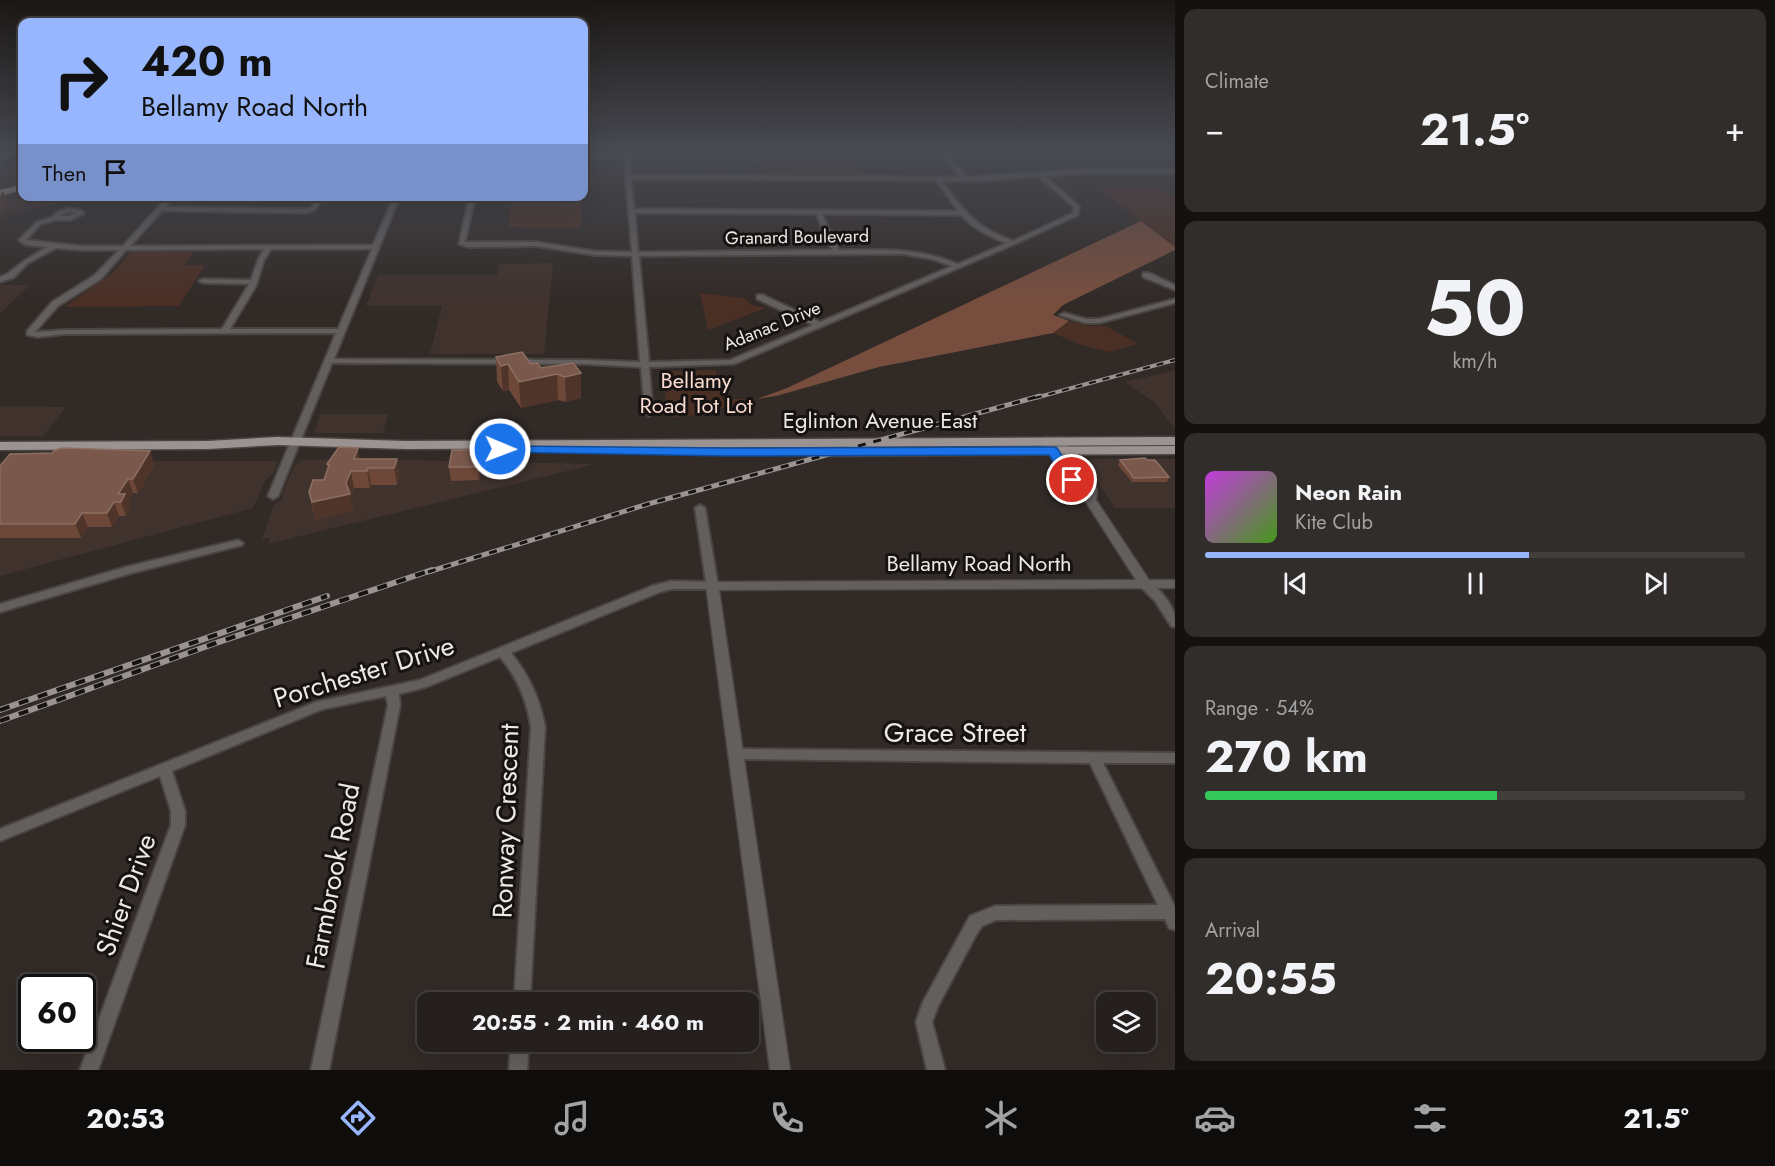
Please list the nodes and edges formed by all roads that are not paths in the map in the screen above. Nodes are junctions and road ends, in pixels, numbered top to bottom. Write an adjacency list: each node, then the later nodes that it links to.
1 (631, 200): 9 (street)
2 (953, 200): 11 (street)
3 (1069, 200): 13 (street, Adanac Drive)
4 (167, 201): 8 (street)
5 (318, 201): 8 (street)
6 (396, 201): 16 (street)
7 (470, 201): 19 (street, Granard Boulevard)
8 (160, 209): 17 (street)
9 (632, 211): 10 (street); 19 (street)
10 (818, 212): 11 (street); 18 (street)
11 (962, 213): 13 (street)
12 (55, 218): 14 (street)
13 (1013, 243): 20 (street, Adanac Drive)
14 (55, 246): 17 (street); 22 (street)
15 (269, 247): 16 (street); 17 (street); 24 (street)
16 (375, 247): 31 (street)
17 (125, 248): 30 (street)
18 (837, 251): 19 (street, Granard Boulevard); 20 (street, Granard Boulevard)
19 (635, 254): 33 (street)
20 (957, 266): 29 (street, Adanac Drive)
21 (1146, 275): 25 (street)
22 (0, 280)
23 (203, 281): 24 (street)
24 (253, 282): 30 (street)
25 (1175, 288)
26 (760, 297): 29 (street)
27 (1175, 302): 28 (street)
28 (1064, 315)
29 (820, 325): 33 (street, Adanac Drive)
30 (225, 331): 31 (street)
31 (340, 331): 32 (street)
32 (328, 362): 33 (street, Adanac Drive); 36 (street)
33 (646, 365): 34 (street)
34 (649, 413)
35 (1175, 441): 37 (main road, Eglinton Avenue East)
36 (293, 445): 37 (main road, Eglinton Avenue East); 38 (main road, Eglinton Avenue East); 40 (street)
37 (1056, 445): 39 (main road, Eglinton Avenue East); 43 (street)
38 (0, 446)
39 (1175, 450)
40 (273, 496)
41 (700, 508): 45 (street)
42 (238, 543): 46 (street)
43 (1145, 584): 44 (street, Bellamy Road North); 45 (street, Bellamy Road North); 47 (street)
44 (1175, 584)
45 (712, 586): 48 (street, Porchester Drive); 50 (street)
46 (0, 608)
47 (1175, 623)
48 (503, 652): 49 (street, Porchester Drive); 56 (street, Ronway Crescent)
49 (392, 692): 53 (street, Porchester Drive); 59 (street, Farmbrook Road)
50 (736, 754): 51 (street, Grace Street); 61 (street)
51 (1094, 758): 52 (street, Grace Street); 55 (street)
52 (1175, 758)
53 (164, 769): 54 (street, Porchester Drive); 58 (street, Shier Drive)
54 (0, 834)
55 (1172, 917): 62 (street)
56 (523, 992)
57 (519, 1052): 60 (street)
58 (89, 1070)
59 (320, 1070)
60 (518, 1070)
61 (780, 1070)
62 (936, 1070)

